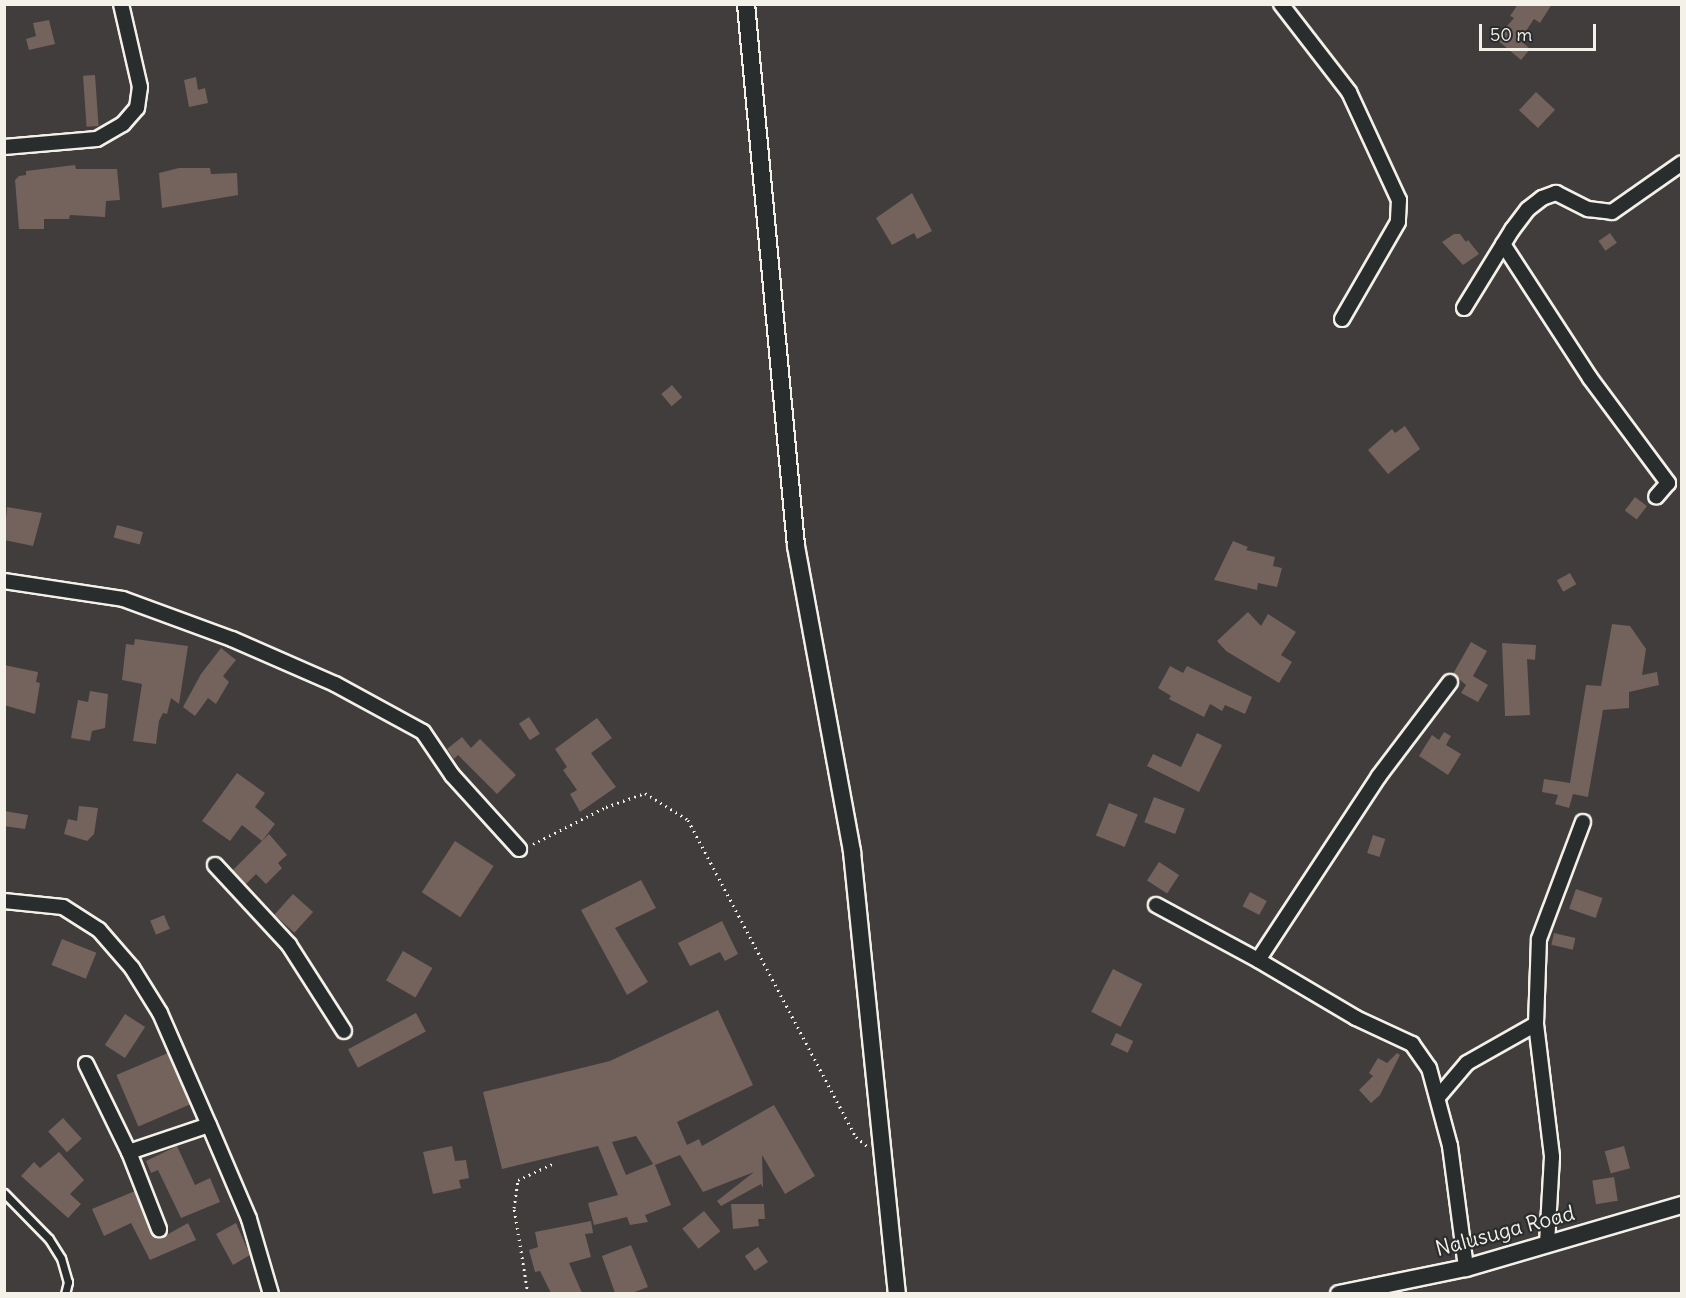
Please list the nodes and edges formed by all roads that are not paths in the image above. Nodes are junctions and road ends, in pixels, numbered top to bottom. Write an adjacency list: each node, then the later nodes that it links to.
1 (122, 4): 4 (street)
2 (746, 4): 31 (street)
3 (1281, 4): 8 (street)
4 (4, 147)
5 (1682, 163): 6 (street)
6 (1503, 244): 7 (street); 9 (street)
7 (1464, 308)
8 (1342, 319)
9 (1656, 497)
10 (4, 581): 13 (street)
11 (1450, 682): 17 (street)
12 (1583, 822): 18 (street)
13 (519, 849)
14 (215, 865): 19 (street)
15 (4, 901): 22 (street)
16 (1156, 905): 17 (street)
17 (1258, 960): 21 (street)
18 (1536, 1023): 21 (street); 27 (street)
19 (344, 1031)
20 (86, 1064): 23 (street)
21 (1439, 1096): 28 (street)
22 (209, 1125): 23 (street); 30 (street)
23 (129, 1152): 26 (street)
24 (4, 1193): 29 (lane)
25 (1682, 1205): 27 (street, Nalusuga Road)
26 (159, 1230)
27 (1547, 1245): 28 (street, Nalusuga Road)
28 (1466, 1268): 32 (street, Nalusuga Road)
29 (65, 1293)
30 (271, 1293)
31 (897, 1293)
32 (1339, 1293)

